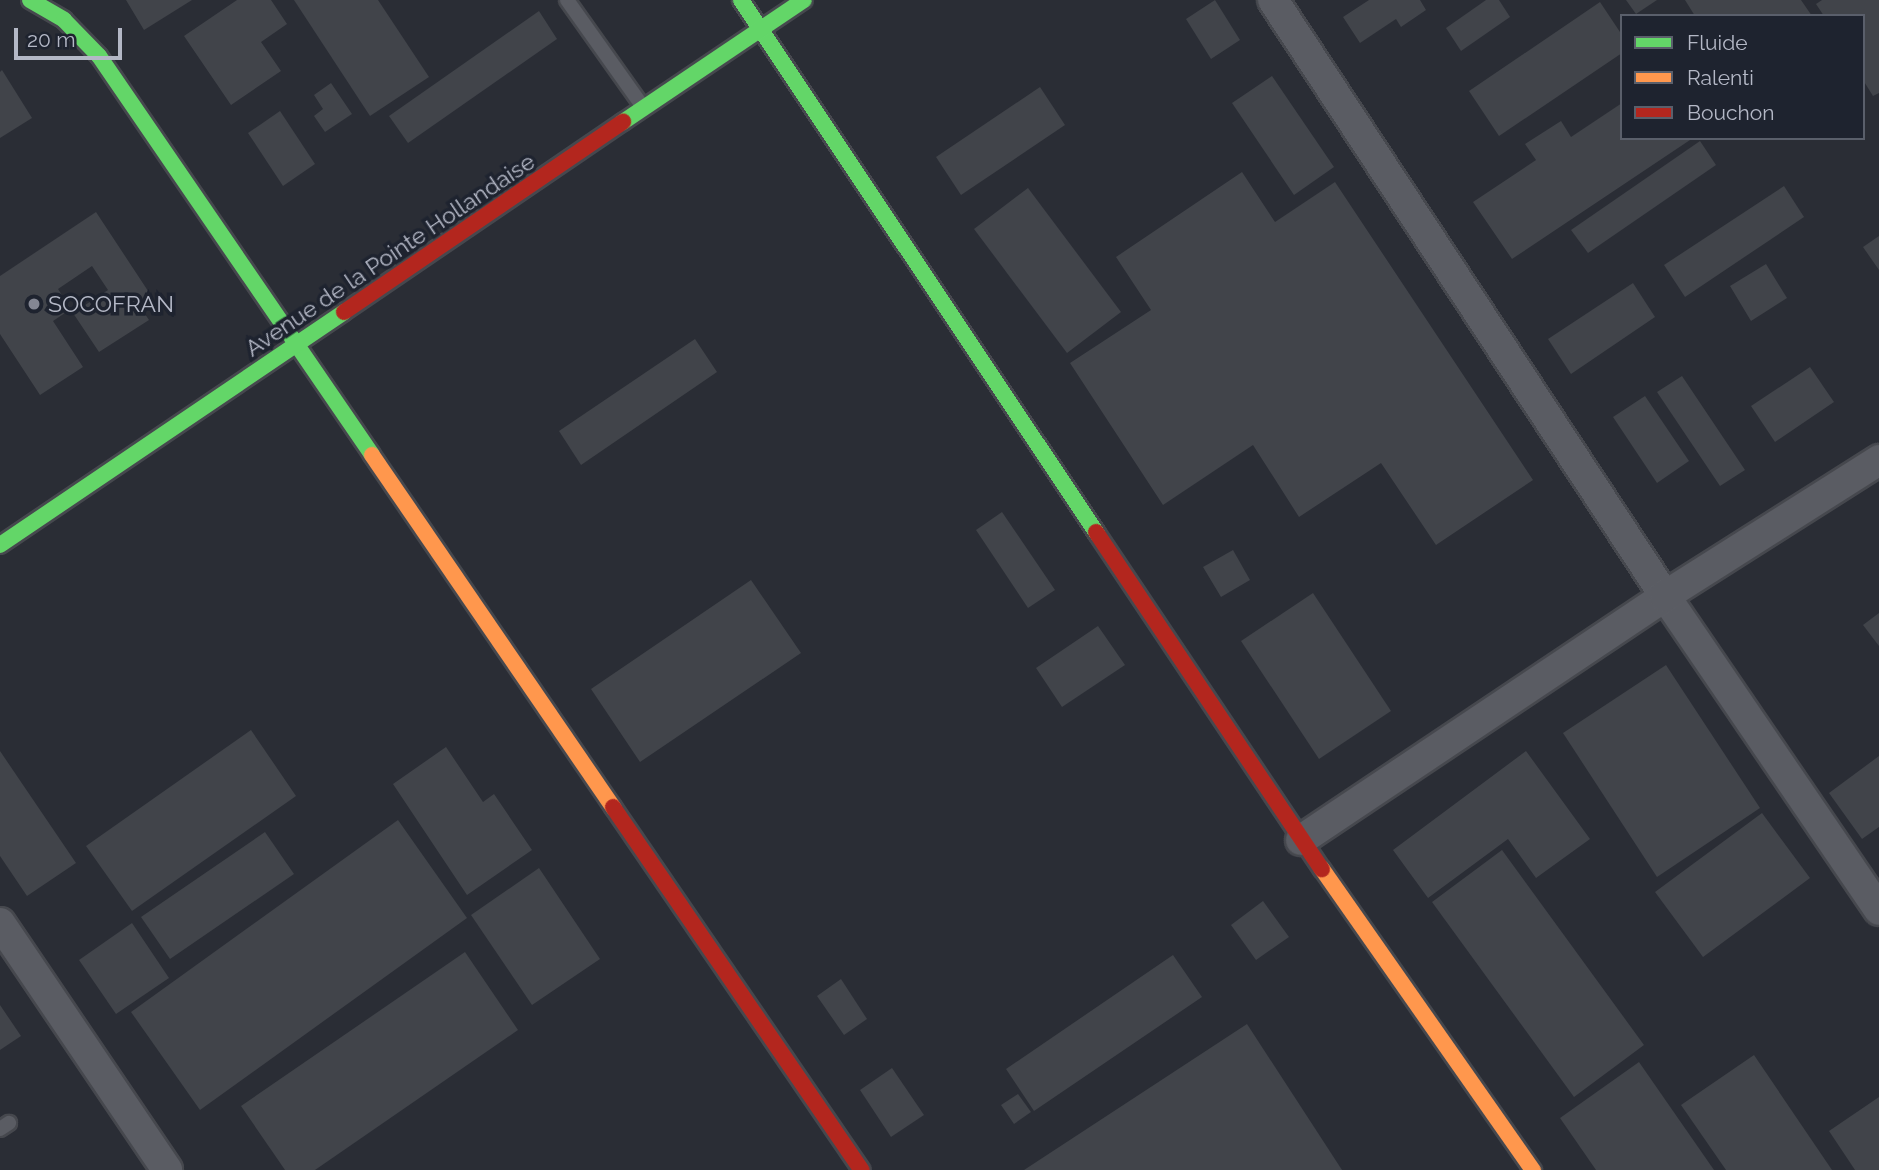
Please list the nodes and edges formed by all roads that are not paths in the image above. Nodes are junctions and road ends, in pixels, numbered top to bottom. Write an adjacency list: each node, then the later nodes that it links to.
1 (30, 0): 8 (street)
2 (567, 0): 7 (lane)
3 (741, 0): 6 (street)
4 (804, 0): 6 (street, Avenue de la Pointe Hollandaise)
5 (1273, 0): 11 (street)
6 (761, 30): 7 (street, Avenue de la Pointe Hollandaise); 12 (street)
7 (645, 109): 8 (street, Avenue de la Pointe Hollandaise)
8 (299, 345): 10 (street, Avenue de la Pointe Hollandaise); 16 (street)
9 (1879, 460): 11 (street)
10 (0, 545)
11 (1665, 596): 12 (street); 13 (street)
12 (1301, 840): 17 (street)
13 (1879, 910)
14 (0, 923): 15 (street)
15 (167, 1170)
16 (862, 1170)
17 (1533, 1170)

